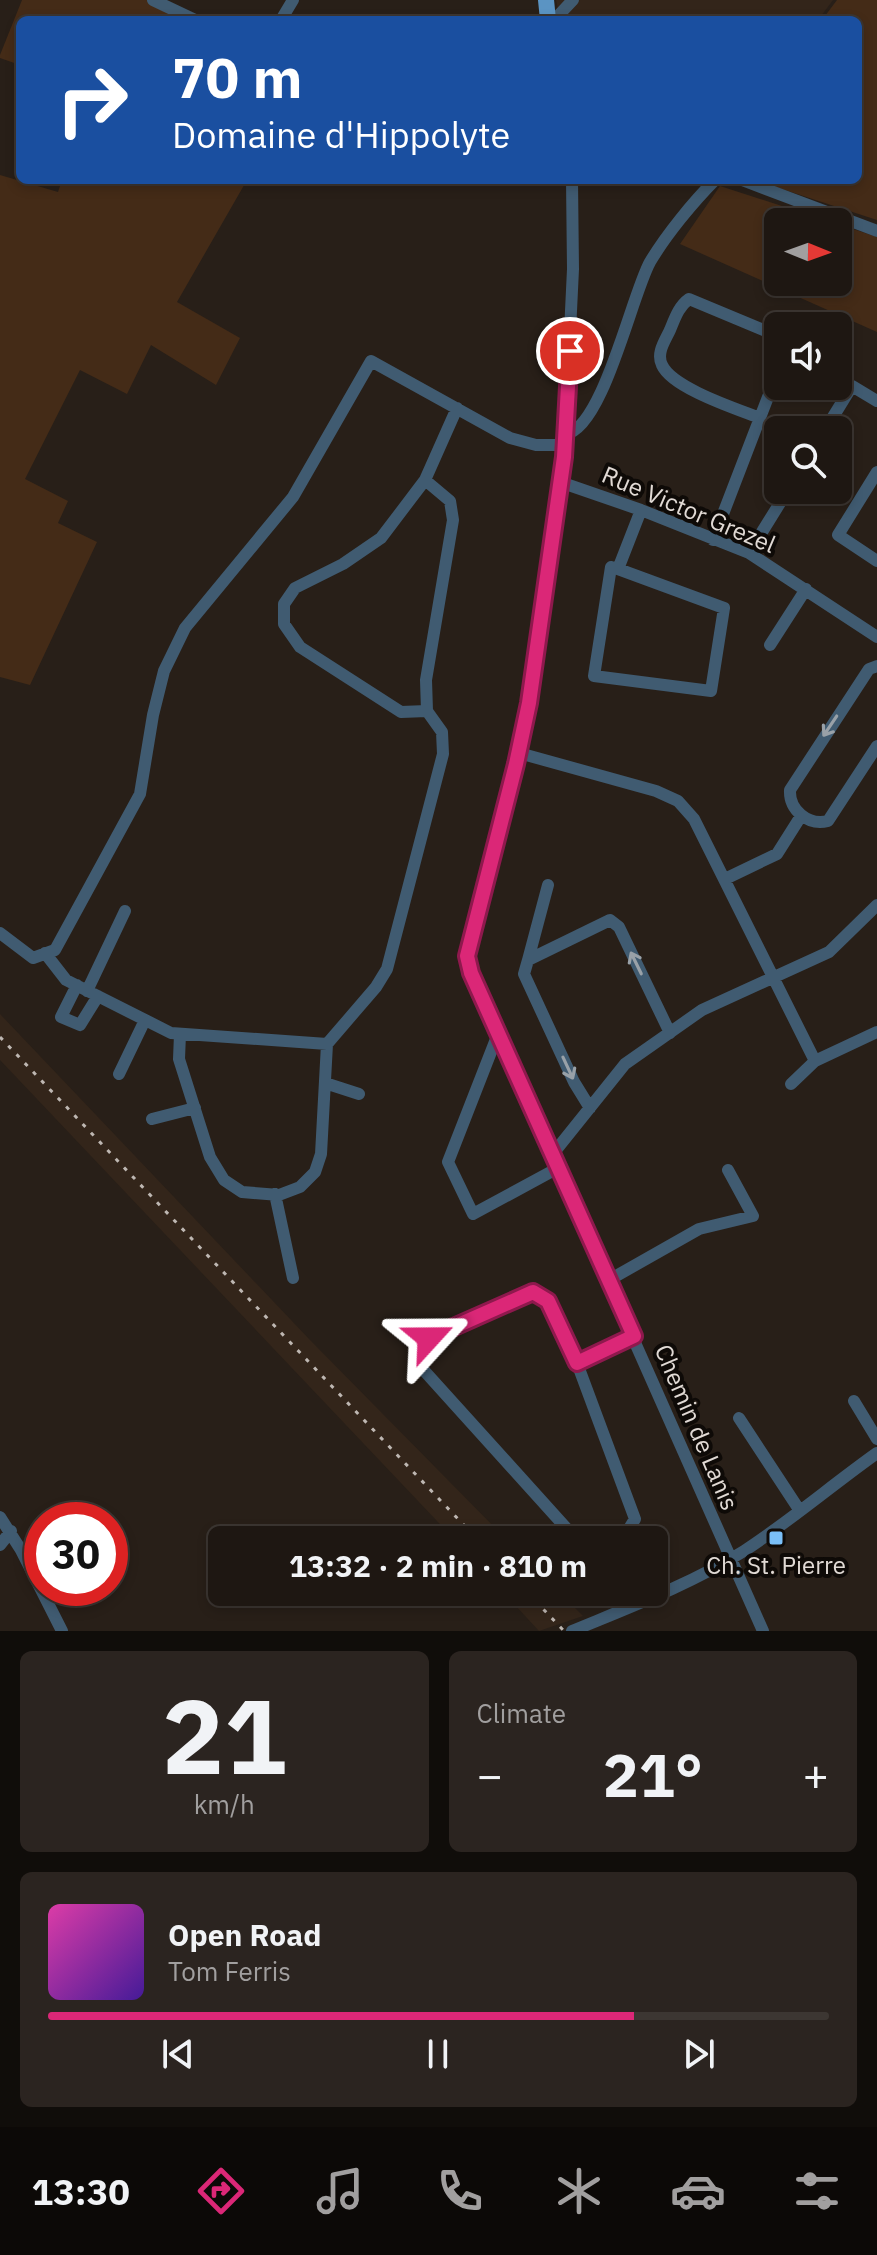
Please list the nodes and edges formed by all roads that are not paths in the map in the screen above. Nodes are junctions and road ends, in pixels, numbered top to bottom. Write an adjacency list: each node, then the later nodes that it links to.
1 (153, 0): 3 (street)
2 (573, 0): 4 (street)
3 (187, 16)
4 (558, 16)
5 (572, 184): 15 (street, Chemin de Lanis)
6 (712, 184): 15 (street)
7 (753, 184): 8 (street)
8 (877, 231)
9 (764, 330): 14 (street)
10 (767, 400): 14 (street)
11 (877, 401): 13 (street)
12 (457, 408): 15 (street); 17 (street); 38 (street)
13 (834, 416)
14 (760, 418): 21 (street)
15 (566, 439): 18 (street, Chemin de Lanis)
16 (877, 472): 23 (street)
17 (425, 480): 29 (street); 29 (street)
18 (560, 482): 20 (street, Rue Victor Grezel); 31 (street, Chemin de Lanis)
19 (779, 504): 22 (street)
20 (641, 510): 21 (street, Rue Victor Grezel); 24 (street)
21 (713, 540): 22 (street, Rue Victor Grezel)
22 (749, 553): 25 (street, Rue Victor Grezel)
23 (877, 561)
24 (618, 569): 24 (street)
25 (806, 589): 26 (street, Rue Victor Grezel); 27 (street)
26 (877, 637)
27 (770, 645)
28 (877, 666): 32 (street, one-way to 32)
29 (427, 711): 47 (street)
30 (877, 746): 32 (street)
31 (519, 753): 33 (street); 46 (street, Chemin de Lanis)
32 (801, 816): 33 (street)
33 (725, 879): 40 (street)
34 (548, 885): 39 (street)
35 (877, 905): 40 (street)
36 (125, 911): 41 (street)
37 (0, 933): 38 (street)
38 (45, 953): 41 (street)
39 (528, 960): 44 (street, one-way to 39); 54 (street, one-way to 54)
40 (772, 977): 44 (street); 48 (street)
41 (87, 991): 42 (street)
42 (145, 1020): 45 (street); 49 (street)
43 (877, 1032): 48 (street)
44 (670, 1033): 54 (street)
45 (180, 1034): 47 (street); 53 (street)
46 (498, 1034): 56 (street, Chemin de Lanis); 57 (street)
47 (327, 1044): 50 (street)
48 (815, 1061): 51 (street)
49 (119, 1074)
50 (325, 1083): 52 (street); 59 (street)
51 (791, 1084)
52 (359, 1094)
53 (195, 1108): 55 (street); 59 (street)
54 (590, 1108): 56 (street)
55 (152, 1119)
56 (552, 1155): 57 (street, Chemin de Lanis)
57 (558, 1168): 61 (street, Chemin de Lanis)
58 (728, 1170): 61 (street)
59 (275, 1194): 60 (street)
60 (293, 1278)
61 (609, 1280): 62 (street, Chemin de Lanis)
62 (634, 1336): 63 (street); 74 (street, Chemin de Lanis)
63 (577, 1363): 70 (street); 71 (street)
64 (854, 1401): 66 (street)
65 (739, 1418): 68 (street)
66 (877, 1439)
67 (877, 1453): 68 (street)
68 (800, 1511): 74 (street)
69 (0, 1517): 72 (street)
70 (564, 1526)
71 (631, 1526)
72 (11, 1531): 73 (street); 76 (street)
73 (0, 1545)
74 (730, 1559): 75 (street); 77 (street, Chemin de Lanis)
75 (576, 1629)
76 (62, 1631)
77 (763, 1631)

